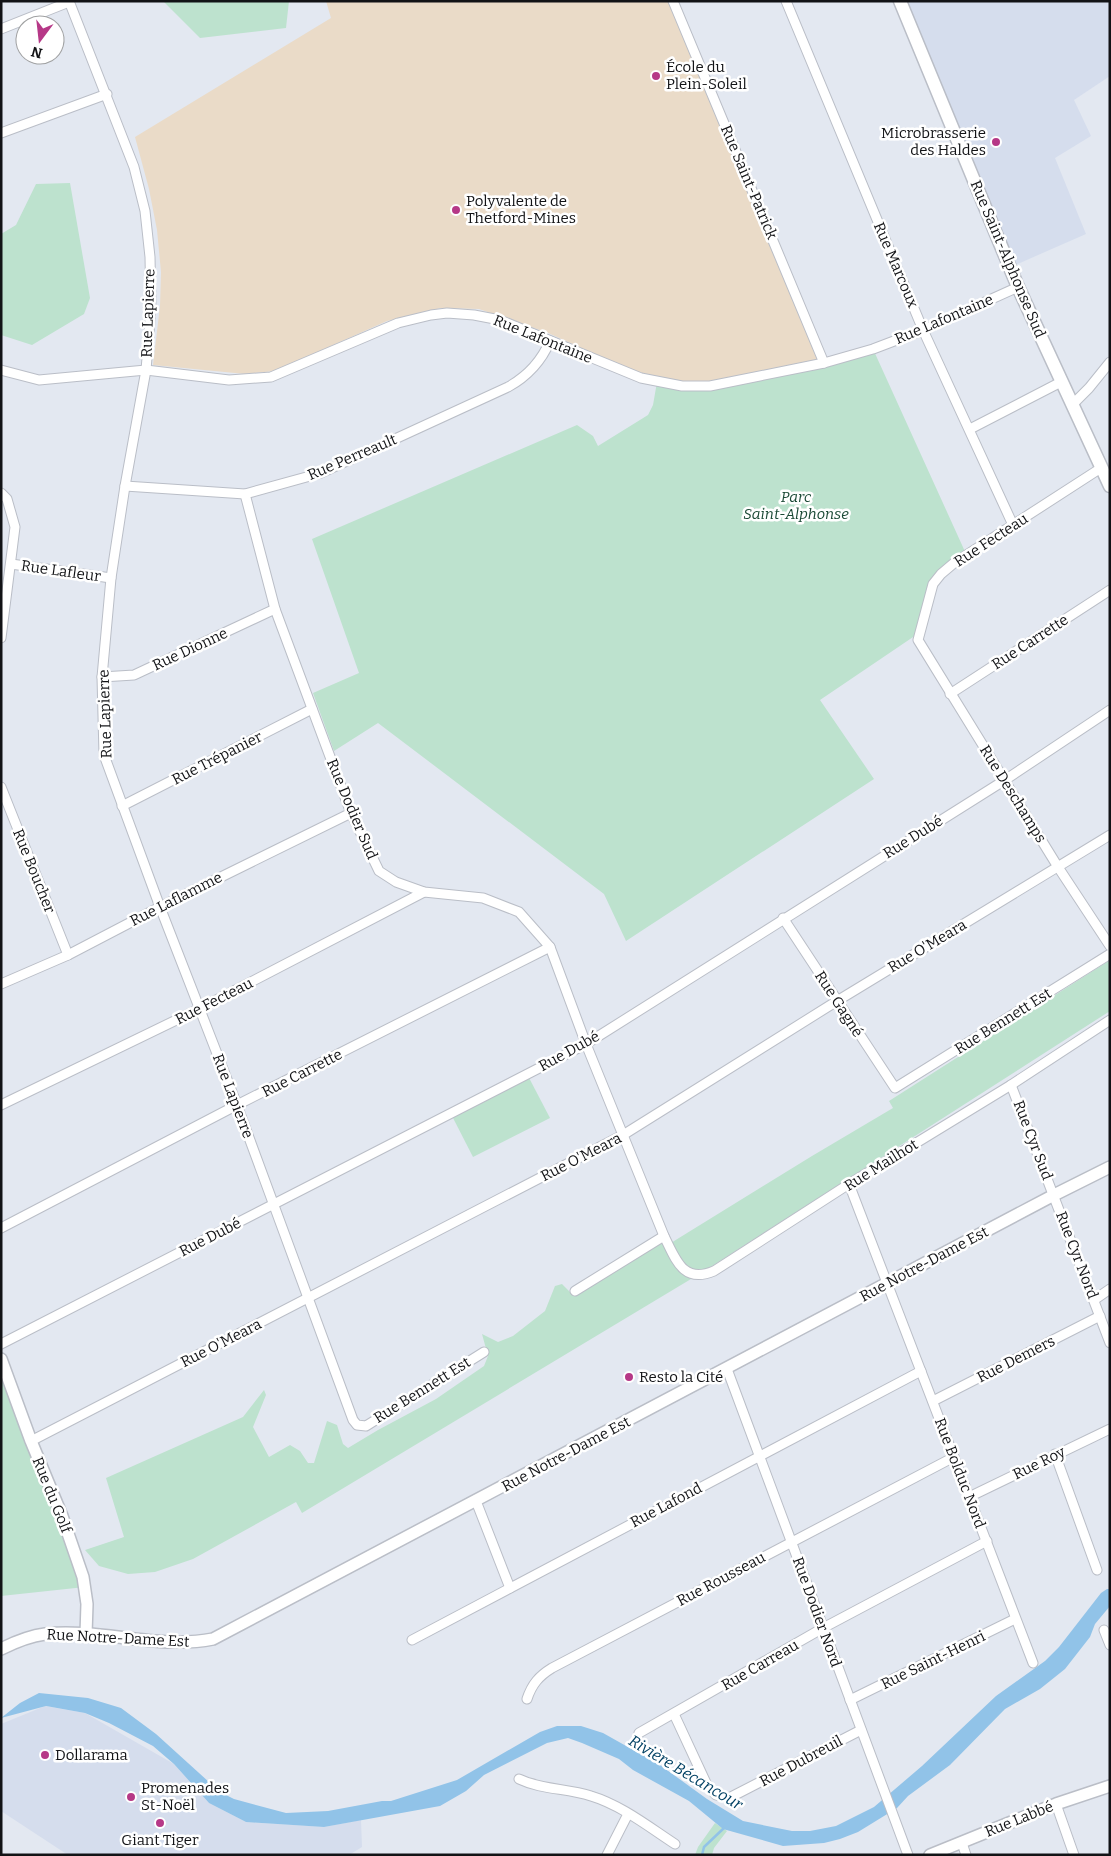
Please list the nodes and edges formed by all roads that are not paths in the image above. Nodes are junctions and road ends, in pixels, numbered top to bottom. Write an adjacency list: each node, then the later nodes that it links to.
1 (786, 1): 9 (street, Rue Marcoux)
2 (900, 1): 8 (main road, Rue Saint-Alphonse Sud)
3 (69, 2): 5 (street); 6 (street, Rue Lapierre)
4 (676, 2): 12 (street, Rue Saint-Patrick)
5 (1, 29)
6 (107, 94): 7 (street); 14 (street, Rue Lapierre)
7 (1, 132)
8 (1018, 287): 9 (street, Rue Lafontaine); 15 (main road, Rue Saint-Alphonse Sud)
9 (923, 330): 12 (street, Rue Lafontaine); 17 (street, Rue Marcoux)
10 (550, 341): 12 (street, Rue Lafontaine); 14 (street, Rue Lafontaine); 22 (street, Rue Perreault)
11 (1110, 362): 16 (street)
12 (824, 363)
13 (1, 370): 14 (street, Rue Lafontaine)
14 (146, 370): 19 (street, Rue Lapierre)
15 (1061, 382): 16 (main road, Rue Saint-Alphonse Sud); 17 (street)
16 (1072, 405): 18 (main road, Rue Saint-Alphonse Sud)
17 (970, 429): 23 (street, Rue Marcoux)
18 (1101, 468): 20 (main road, Rue Saint-Alphonse Sud); 23 (street, Rue Fecteau)
19 (124, 486): 22 (street, Rue Perreault); 25 (street, Rue Lapierre)
20 (1110, 486)
21 (1, 493): 24 (street)
22 (245, 494): 27 (street, Rue Dodier Sud)
23 (1013, 525): 29 (street, Rue Fecteau)
24 (11, 564): 25 (street, Rue Lafleur); 28 (street)
25 (111, 578): 30 (street, Rue Lapierre)
26 (1110, 590): 31 (street, Rue Carrette)
27 (276, 608): 30 (street, Rue Dionne); 32 (street, Rue Dodier Sud)
28 (1, 638)
29 (918, 640): 31 (street, Rue Deschamps)
30 (102, 677): 36 (street, Rue Lapierre)
31 (950, 694): 34 (street, Rue Deschamps)
32 (312, 710): 36 (street, Rue Trépanier); 37 (street, Rue Dodier Sud)
33 (1110, 710): 34 (street, Rue Dubé)
34 (1004, 780): 39 (street, Rue Deschamps); 42 (street, Rue Dubé)
35 (1, 786): 46 (street, Rue Boucher)
36 (122, 806): 41 (street, Rue Lapierre)
37 (351, 813): 40 (street, Rue Dodier Sud); 41 (street, Rue Laflamme)
38 (1110, 835): 39 (street, Rue O'Meara)
39 (1058, 867): 43 (street, Rue Deschamps); 48 (street, Rue O'Meara)
40 (424, 892): 44 (street, Rue Dodier Sud); 49 (street, Rue Fecteau)
41 (160, 907): 46 (street, Rue Laflamme); 49 (street, Rue Lapierre)
42 (783, 918): 48 (street, Rue Gagné); 51 (street, Rue Dubé)
43 (1110, 946)
44 (550, 947): 51 (street, Rue Dodier Sud); 55 (street, Rue Carrette)
45 (1110, 954): 53 (street, Rue Bennett Est)
46 (68, 955): 47 (street, Rue Laflamme)
47 (1, 984)
48 (837, 1001): 53 (street, Rue Gagné); 56 (street, Rue O'Meara)
49 (199, 1009): 54 (street, Rue Fecteau); 55 (street, Rue Lapierre)
50 (1110, 1020): 52 (street, Rue Mailhot)
51 (586, 1044): 56 (street, Rue Dodier Sud); 60 (street, Rue Dubé)
52 (1011, 1085): 58 (street, Rue Mailhot); 59 (street, Rue Cyr Sud)
53 (895, 1088)
54 (1, 1105)
55 (237, 1105): 60 (street, Rue Lapierre); 61 (street, Rue Carrette)
56 (622, 1135): 62 (street, Rue Dodier Sud); 66 (street, Rue O'Meara)
57 (1110, 1167): 59 (street, Rue Notre-Dame Est)
58 (849, 1184): 62 (street, Rue Mailhot); 63 (street, Rue Bolduc Nord)
59 (1054, 1195): 63 (street, Rue Notre-Dame Est); 67 (street, Rue Cyr Nord)
60 (274, 1204): 66 (street, Rue Lapierre); 70 (street, Rue Dubé)
61 (1, 1228)
62 (664, 1236): 65 (street)
63 (888, 1284): 73 (street, Rue Notre-Dame Est); 74 (street, Rue Bolduc Nord)
64 (1110, 1289): 67 (street)
65 (575, 1291)
66 (308, 1298): 76 (street, Rue Lapierre); 78 (street, Rue O'Meara)
67 (1094, 1300): 68 (street, Rue Cyr Nord)
68 (1100, 1316): 69 (street, Rue Cyr Nord); 75 (street, Rue Demers)
69 (1110, 1343)
70 (1, 1344)
71 (484, 1352): 76 (street, Rue Bennett Est)
72 (1, 1359): 78 (street, Rue du Golf)
73 (727, 1369): 80 (street, Rue Dodier Nord); 83 (street, Rue Notre-Dame Est)
74 (920, 1371): 75 (street, Rue Bolduc Nord); 80 (street, Rue Lafond)
75 (932, 1401): 81 (street, Rue Bolduc Nord)
76 (360, 1426)
77 (1110, 1429): 79 (street, Rue Roy)
78 (30, 1442): 91 (street, Rue du Golf)
79 (1055, 1454): 82 (street, Rue Roy); 86 (street)
80 (759, 1456): 84 (street, Rue Dodier Nord); 87 (street, Rue Lafond)
81 (954, 1457): 82 (street, Rue Bolduc Nord); 84 (street, Rue Rousseau)
82 (969, 1497): 85 (street, Rue Bolduc Nord)
83 (476, 1501): 87 (street); 91 (street, Rue Notre-Dame Est)
84 (791, 1541): 89 (street, Rue Dodier Nord); 96 (street, Rue Rousseau)
85 (987, 1541): 88 (street, Rue Bolduc Nord); 89 (street, Rue Carreau)
86 (1097, 1570)
87 (510, 1588): 92 (street, Rue Lafond)
88 (1015, 1618): 95 (street, Rue Bolduc Nord); 97 (street, Rue Saint-Henri)
89 (823, 1628): 97 (street, Rue Dodier Nord); 98 (street, Rue Carreau)
90 (1104, 1630): 93 (street)
91 (86, 1634): 94 (street, Rue Notre-Dame Est)
92 (412, 1640)
93 (1110, 1645)
94 (1, 1649)
95 (1033, 1663)
96 (527, 1699)
97 (850, 1700): 99 (street, Rue Dodier Nord)
98 (674, 1714): 99 (street, Rue Dubreuil); 100 (street, Rue Carreau)
99 (861, 1730): 108 (street, Rue Dodier Nord)
100 (639, 1732)
101 (519, 1779): 104 (street)
102 (1110, 1786): 103 (street, Rue Labbé)
103 (1056, 1804): 105 (street, Rue Labbé); 111 (street)
104 (628, 1814): 106 (street); 107 (street)
105 (962, 1843): 109 (street, Rue Labbé); 110 (street)
106 (675, 1844)
107 (607, 1855)
108 (908, 1855)
109 (930, 1855)
110 (966, 1855)
111 (1074, 1855)

